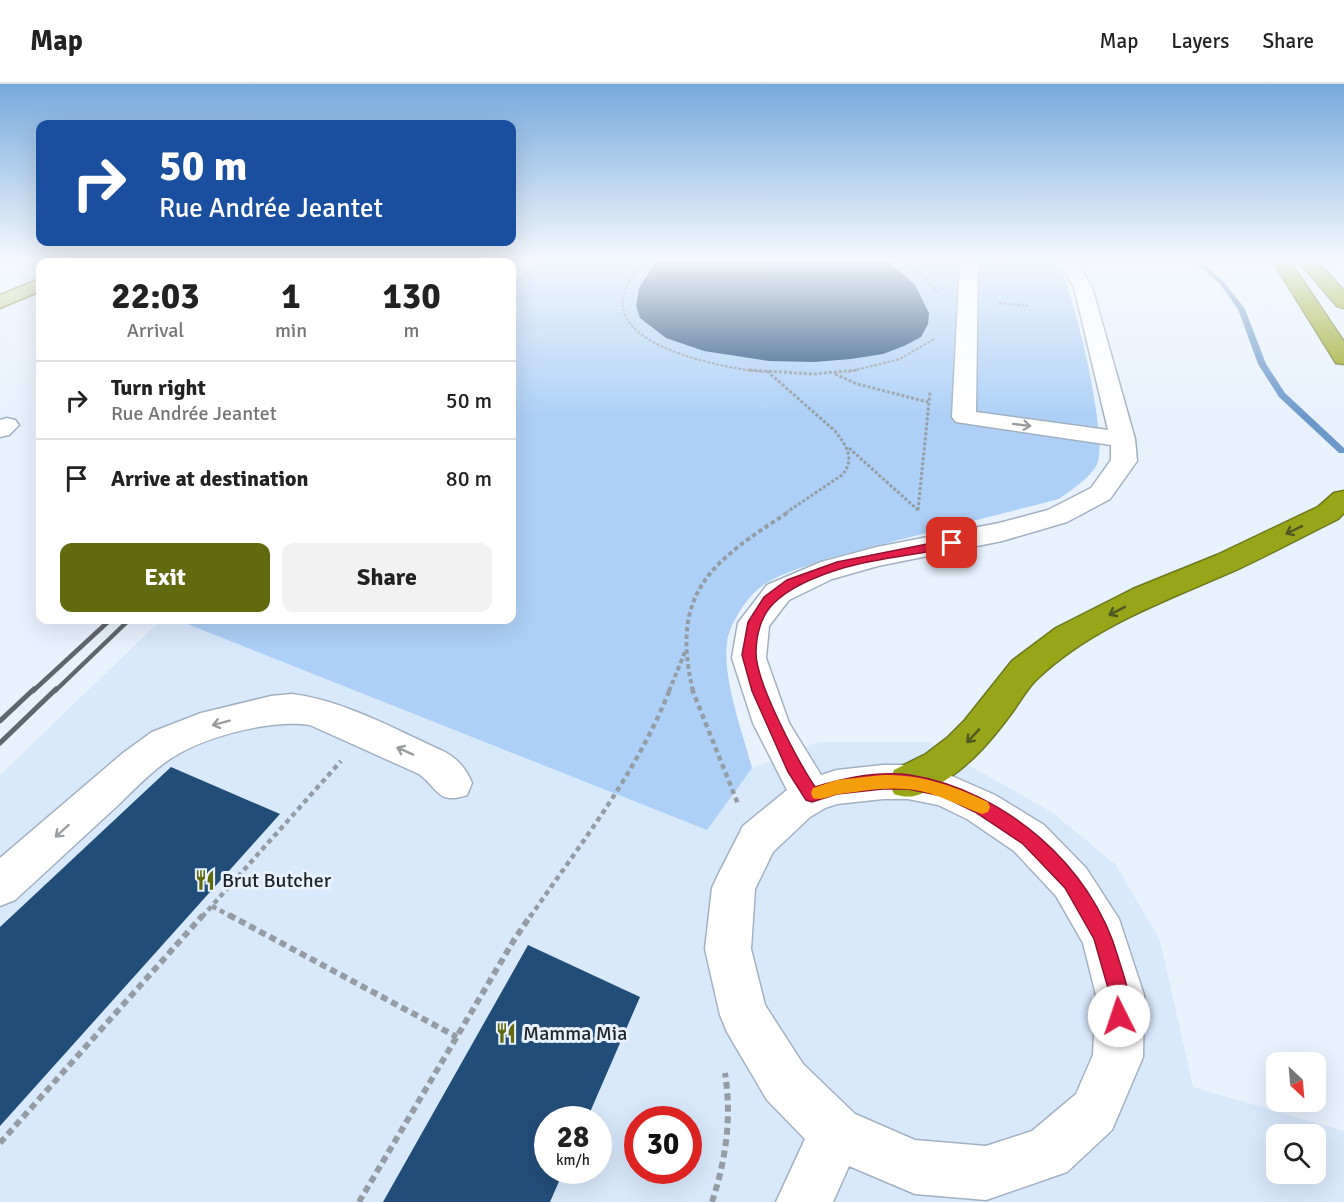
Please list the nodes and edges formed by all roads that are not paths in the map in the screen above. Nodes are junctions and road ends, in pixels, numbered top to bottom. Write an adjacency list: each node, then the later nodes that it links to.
1 (967, 312): 5 (street, one-way to 5)
2 (1089, 312): 5 (street)
3 (1314, 312): 4 (highway)
4 (1344, 358)
5 (1122, 439): 9 (street)
6 (1344, 500): 7 (highway, one-way to 7)
7 (908, 782): 9 (street); 11 (street)
8 (453, 783): 10 (street, one-way to 10)
9 (812, 795): 11 (street)
10 (0, 886)
11 (836, 1132): 12 (street)
12 (804, 1202)

